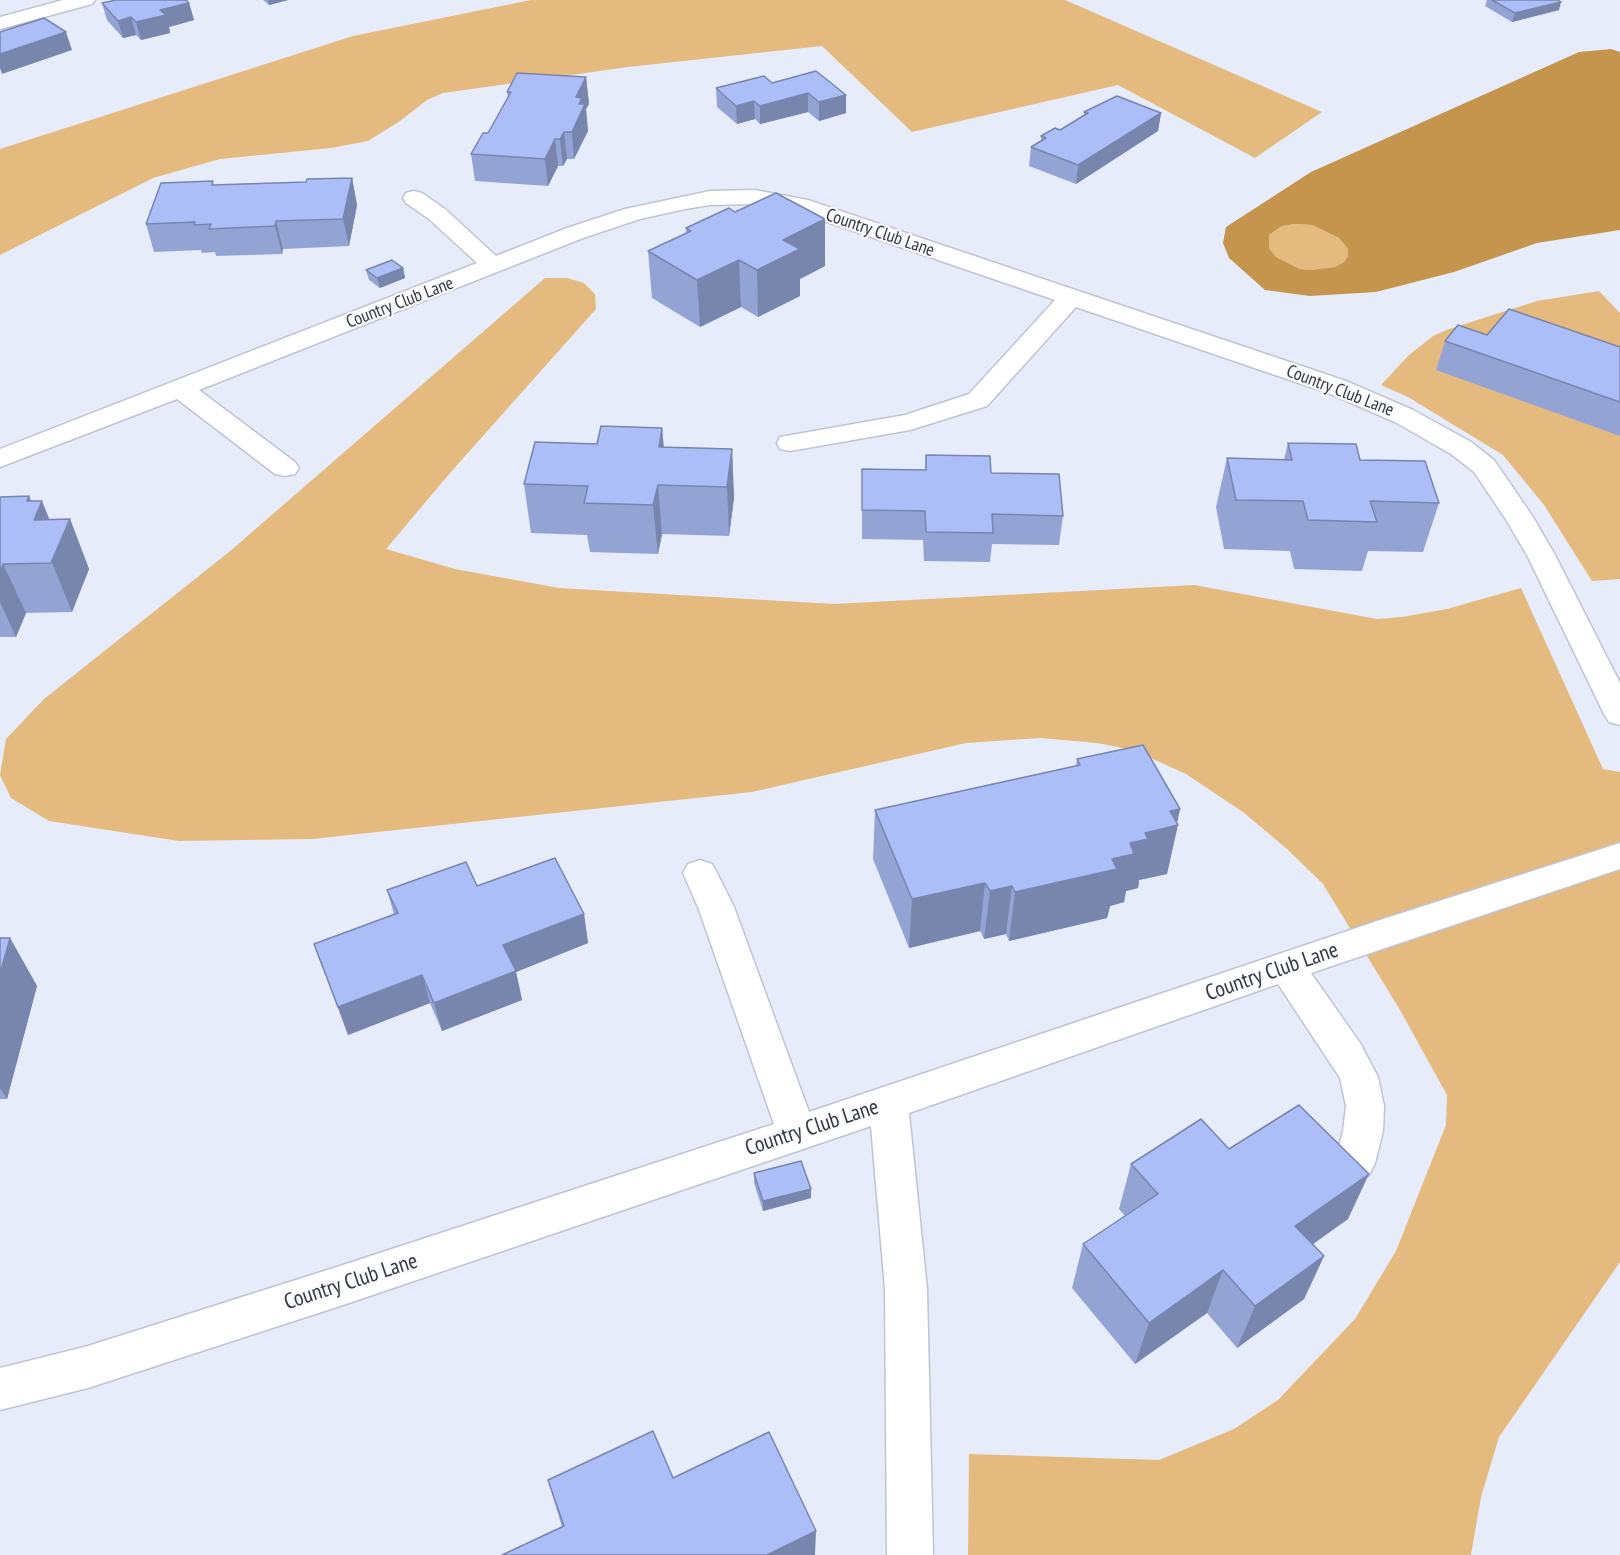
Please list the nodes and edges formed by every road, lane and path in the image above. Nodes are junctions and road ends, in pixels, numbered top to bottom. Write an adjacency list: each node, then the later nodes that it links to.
1 (85, 0): 2 (street)
2 (0, 23)
3 (414, 198): 4 (street)
4 (494, 266): 5 (street, Country Club Lane); 6 (street, Country Club Lane)
5 (1071, 297): 7 (street); 10 (street, Country Club Lane)
6 (180, 388): 8 (street, Country Club Lane); 9 (street)
7 (790, 443)
8 (0, 459)
9 (285, 468)
10 (1620, 714)
11 (1620, 856): 13 (street, Country Club Lane)
12 (700, 873): 15 (street)
13 (1286, 967): 14 (street, Country Club Lane); 16 (street)
14 (889, 1103): 15 (street, Country Club Lane); 18 (street)
15 (797, 1133): 17 (street, Country Club Lane)
16 (1355, 1164)
17 (0, 1389)
18 (910, 1555)

